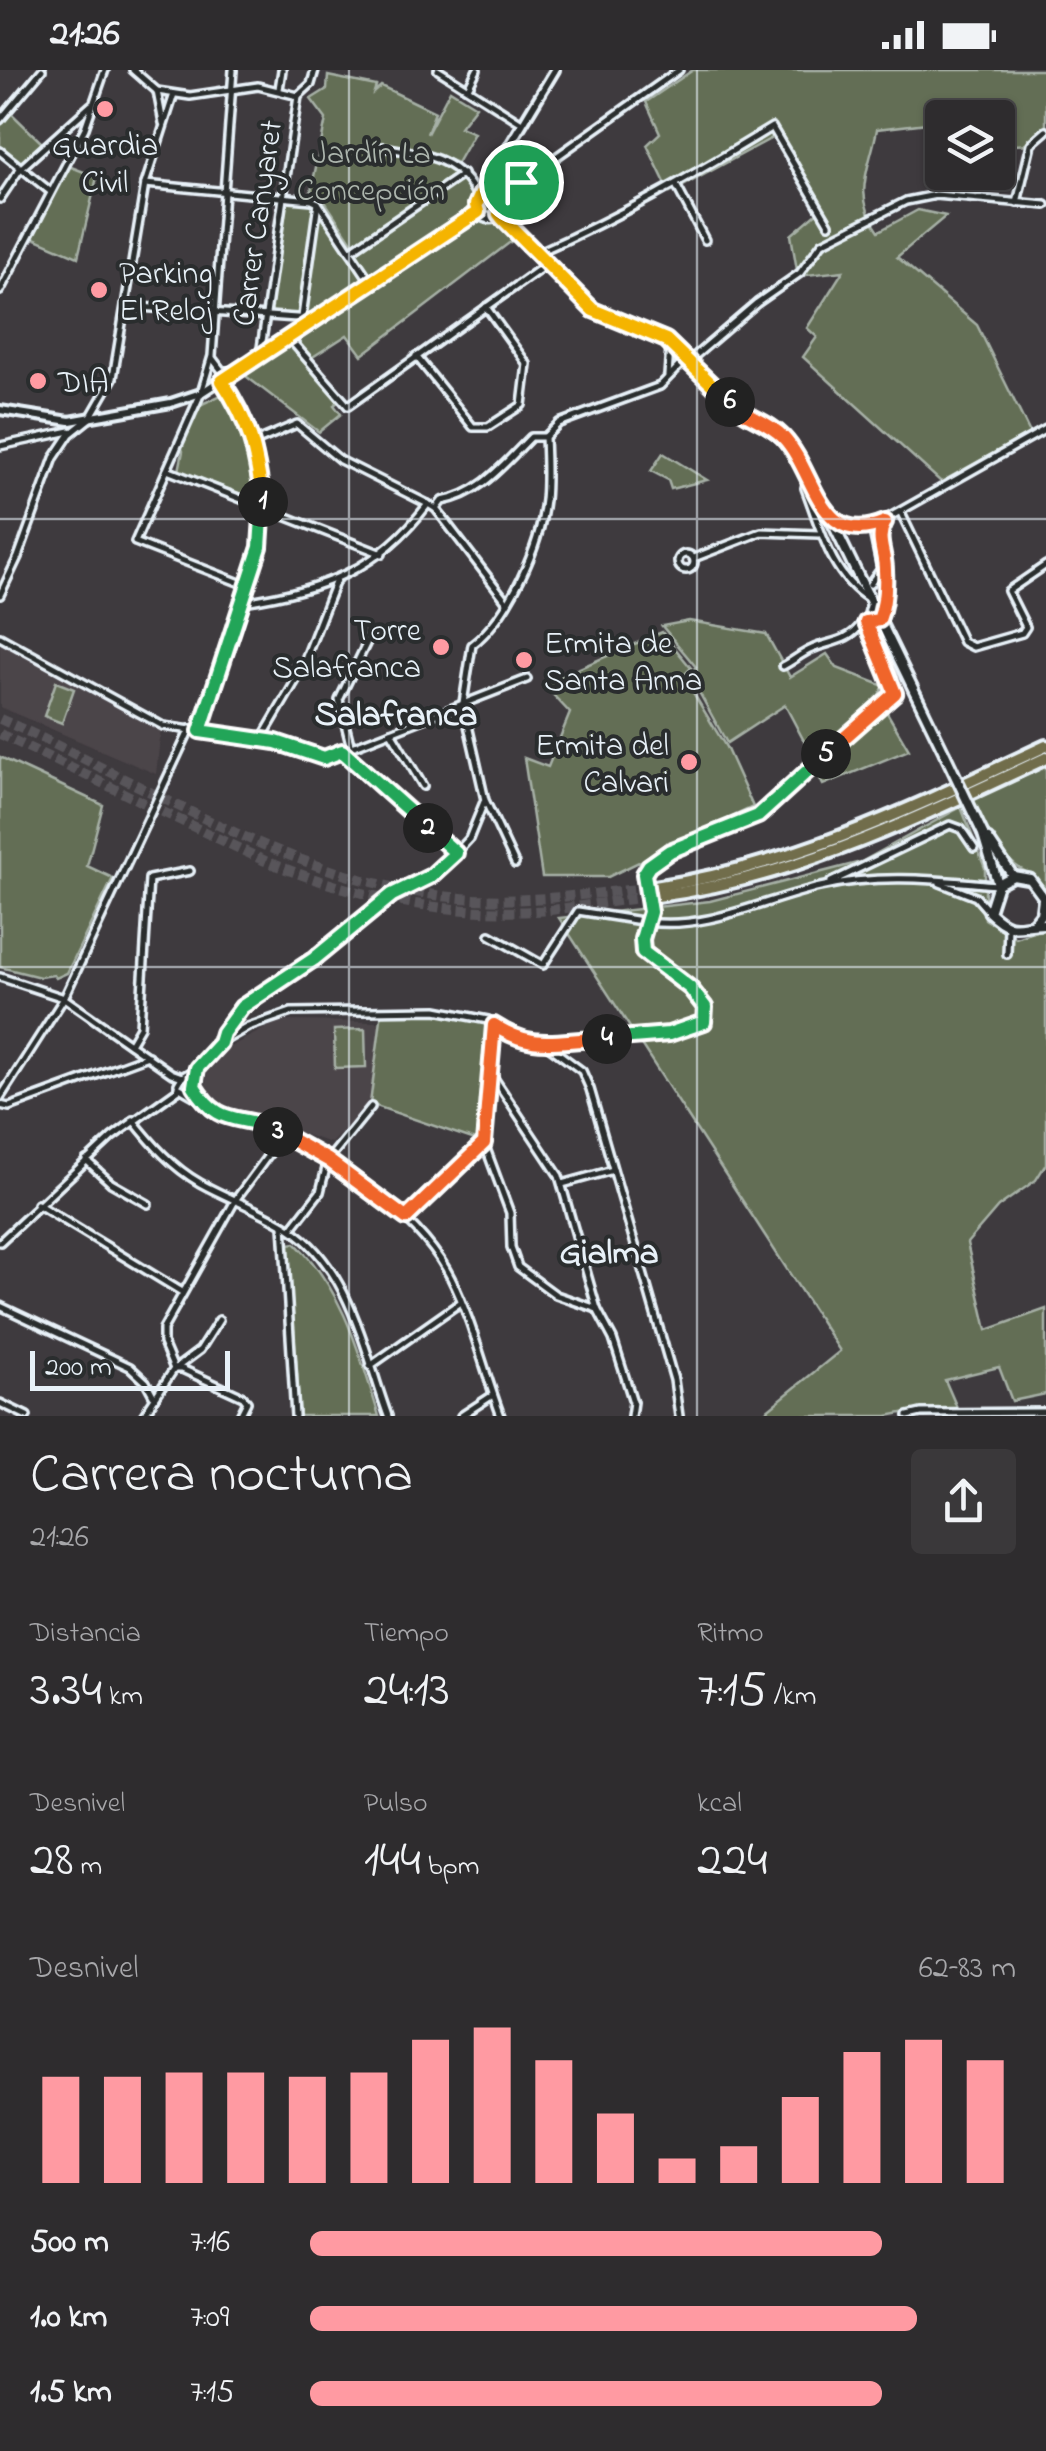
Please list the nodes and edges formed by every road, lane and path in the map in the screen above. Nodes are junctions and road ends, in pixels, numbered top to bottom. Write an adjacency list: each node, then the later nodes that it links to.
1 (42, 70): 18 (street)
2 (106, 70): 17 (street)
3 (134, 70): 14 (street)
4 (233, 70): 13 (street)
5 (282, 70): 12 (street)
6 (315, 70): 16 (street)
7 (438, 70): 11 (street)
8 (478, 70): 11 (street)
9 (554, 70): 19 (street)
10 (678, 70): 30 (street)
11 (468, 88): 19 (street)
12 (280, 89): 13 (street); 16 (street)
13 (232, 90): 15 (street); 28 (street)
14 (157, 92): 15 (street); 20 (street)
15 (174, 94): 20 (street)
16 (298, 96): 31 (street, Carrer Canyaret)
17 (94, 103): 24 (street); 29 (street)
18 (0, 120)
19 (522, 123): 30 (street)
20 (164, 125): 26 (street)
21 (1046, 130): 35 (street)
22 (383, 147): 25 (street)
23 (0, 151): 24 (street)
24 (20, 169): 29 (street); 33 (street)
25 (463, 174): 32 (street); 41 (street)
26 (145, 184): 28 (street); 46 (street)
27 (676, 186): 39 (street); 40 (street); 42 (street)
28 (226, 190): 31 (street); 48 (street)
29 (52, 192): 45 (street)
30 (497, 194): 32 (main road); 38 (main road)
31 (283, 197): 34 (street); 49 (street, Carrer Canyaret)
32 (477, 197): 37 (main road)
33 (0, 199)
34 (318, 203): 41 (street); 50 (street)
35 (1017, 203): 36 (street); 57 (street)
36 (1046, 205)
37 (478, 212): 38 (main road); 44 (street)
38 (499, 214): 42 (main road)
39 (829, 224)
40 (706, 240)
41 (350, 251): 44 (street)
42 (537, 253): 43 (main road)
43 (548, 264): 47 (street); 53 (main road)
44 (372, 284): 51 (street)
45 (0, 290)
46 (125, 306): 48 (street); 63 (street)
47 (486, 306): 56 (street); 56 (street)
48 (216, 311): 49 (street); 54 (street)
49 (264, 315): 50 (street); 55 (street, Carrer Canyaret)
50 (302, 318): 51 (street)
51 (317, 320): 52 (street)
52 (289, 338): 55 (street); 56 (street)
53 (670, 344): 57 (main road); 59 (street)
54 (212, 356): 58 (street); 61 (street)
55 (260, 356): 58 (street)
56 (416, 356)
57 (687, 360): 59 (street); 70 (main road)
58 (238, 371): 60 (street)
59 (668, 377): 66 (street)
60 (222, 381): 61 (street); 67 (street)
61 (201, 393): 63 (street); 69 (street)
62 (0, 410): 63 (street)
63 (90, 418): 65 (street)
64 (1046, 429): 74 (street)
65 (75, 430): 68 (street); 86 (street)
66 (545, 438): 73 (street); 89 (street)
67 (254, 442): 71 (street); 72 (street)
68 (0, 446)
69 (167, 470): 72 (street); 84 (street)
70 (809, 479): 75 (main road); 78 (street)
71 (428, 504): 73 (street); 79 (street)
72 (264, 507): 79 (street); 84 (street)
73 (436, 510): 89 (street)
74 (901, 513): 76 (street); 81 (street)
75 (831, 520): 77 (street); 83 (main road)
76 (885, 522): 77 (street); 85 (street)
77 (872, 527): 83 (street)
78 (819, 534): 80 (street); 87 (street)
79 (382, 554): 82 (street)
80 (694, 558)
81 (1046, 565)
82 (336, 578): 88 (street); 100 (street)
83 (866, 584): 85 (street); 87 (main road)
84 (248, 586): 88 (street)
85 (885, 593): 90 (street)
86 (0, 595)
87 (870, 601): 90 (main road); 91 (street)
88 (243, 602): 98 (street)
89 (508, 602): 96 (street)
90 (879, 620): 91 (street); 107 (main road, bridge)
91 (864, 623): 94 (street); 118 (street)
92 (370, 636): 102 (street)
93 (0, 637): 97 (street)
94 (784, 666)
95 (528, 679): 96 (street)
96 (463, 703): 99 (street); 106 (street)
97 (190, 729): 98 (street); 125 (street)
98 (200, 731): 100 (street)
99 (391, 732): 102 (street); 105 (street)
100 (261, 740): 103 (street)
101 (1046, 746): 104 (highway)
102 (351, 748): 103 (street)
103 (342, 751): 109 (street)
104 (1046, 758)
105 (424, 786)
106 (485, 800): 109 (street); 110 (street)
107 (983, 834): 112 (main road); 114 (main road)
108 (974, 848): 115 (street)
109 (456, 853): 127 (street)
110 (515, 864)
111 (190, 871): 128 (street)
112 (1013, 876): 114 (main road); 116 (main road)
113 (932, 880): 114 (street); 115 (street); 117 (street)
114 (998, 885): 117 (main road)
115 (822, 886): 118 (street)
116 (1045, 900): 119 (main road)
117 (989, 912): 121 (main road)
118 (648, 922): 122 (street); 129 (street)
119 (1033, 924): 120 (main road); 121 (main road)
120 (1046, 924)
121 (1008, 927): 123 (street)
122 (490, 936)
123 (1007, 954)
124 (0, 977): 125 (street)
125 (64, 998): 128 (street); 133 (street)
126 (494, 1025): 127 (street); 129 (street); 131 (street)
127 (220, 1043): 132 (street)
128 (130, 1044): 130 (street)
129 (547, 1045): 140 (street)
130 (148, 1056): 132 (street); 133 (street)
131 (488, 1069): 137 (street); 141 (street)
132 (185, 1084): 135 (street); 136 (street)
133 (0, 1101)
134 (371, 1108): 139 (street)
135 (132, 1120): 138 (street); 142 (street)
136 (283, 1135): 139 (street); 142 (street)
137 (484, 1143): 145 (street); 152 (street)
138 (86, 1160): 143 (street); 144 (street)
139 (328, 1160): 145 (street); 147 (street)
140 (612, 1170): 141 (street); 169 (street)
141 (561, 1184): 152 (street)
142 (236, 1199): 146 (street); 149 (street)
143 (37, 1204): 148 (street); 149 (street)
144 (148, 1204)
145 (406, 1218): 150 (street)
146 (283, 1225): 147 (street); 164 (street)
147 (291, 1229): 154 (street)
148 (0, 1242)
149 (182, 1292): 155 (street)
150 (461, 1302): 154 (street); 157 (street)
151 (0, 1306): 156 (street)
152 (596, 1309): 168 (street)
153 (220, 1320): 155 (street)
154 (370, 1366): 165 (street)
155 (174, 1369): 156 (street); 163 (street)
156 (154, 1395): 162 (street)
157 (493, 1395): 166 (street); 167 (street)
158 (0, 1402): 161 (street)
159 (1046, 1412): 160 (street)
160 (978, 1415): 170 (street)
161 (27, 1416)
162 (143, 1416)
163 (240, 1416)
164 (295, 1416)
165 (388, 1416)
166 (462, 1416)
167 (500, 1416)
168 (631, 1416)
169 (679, 1416)
170 (908, 1416)

